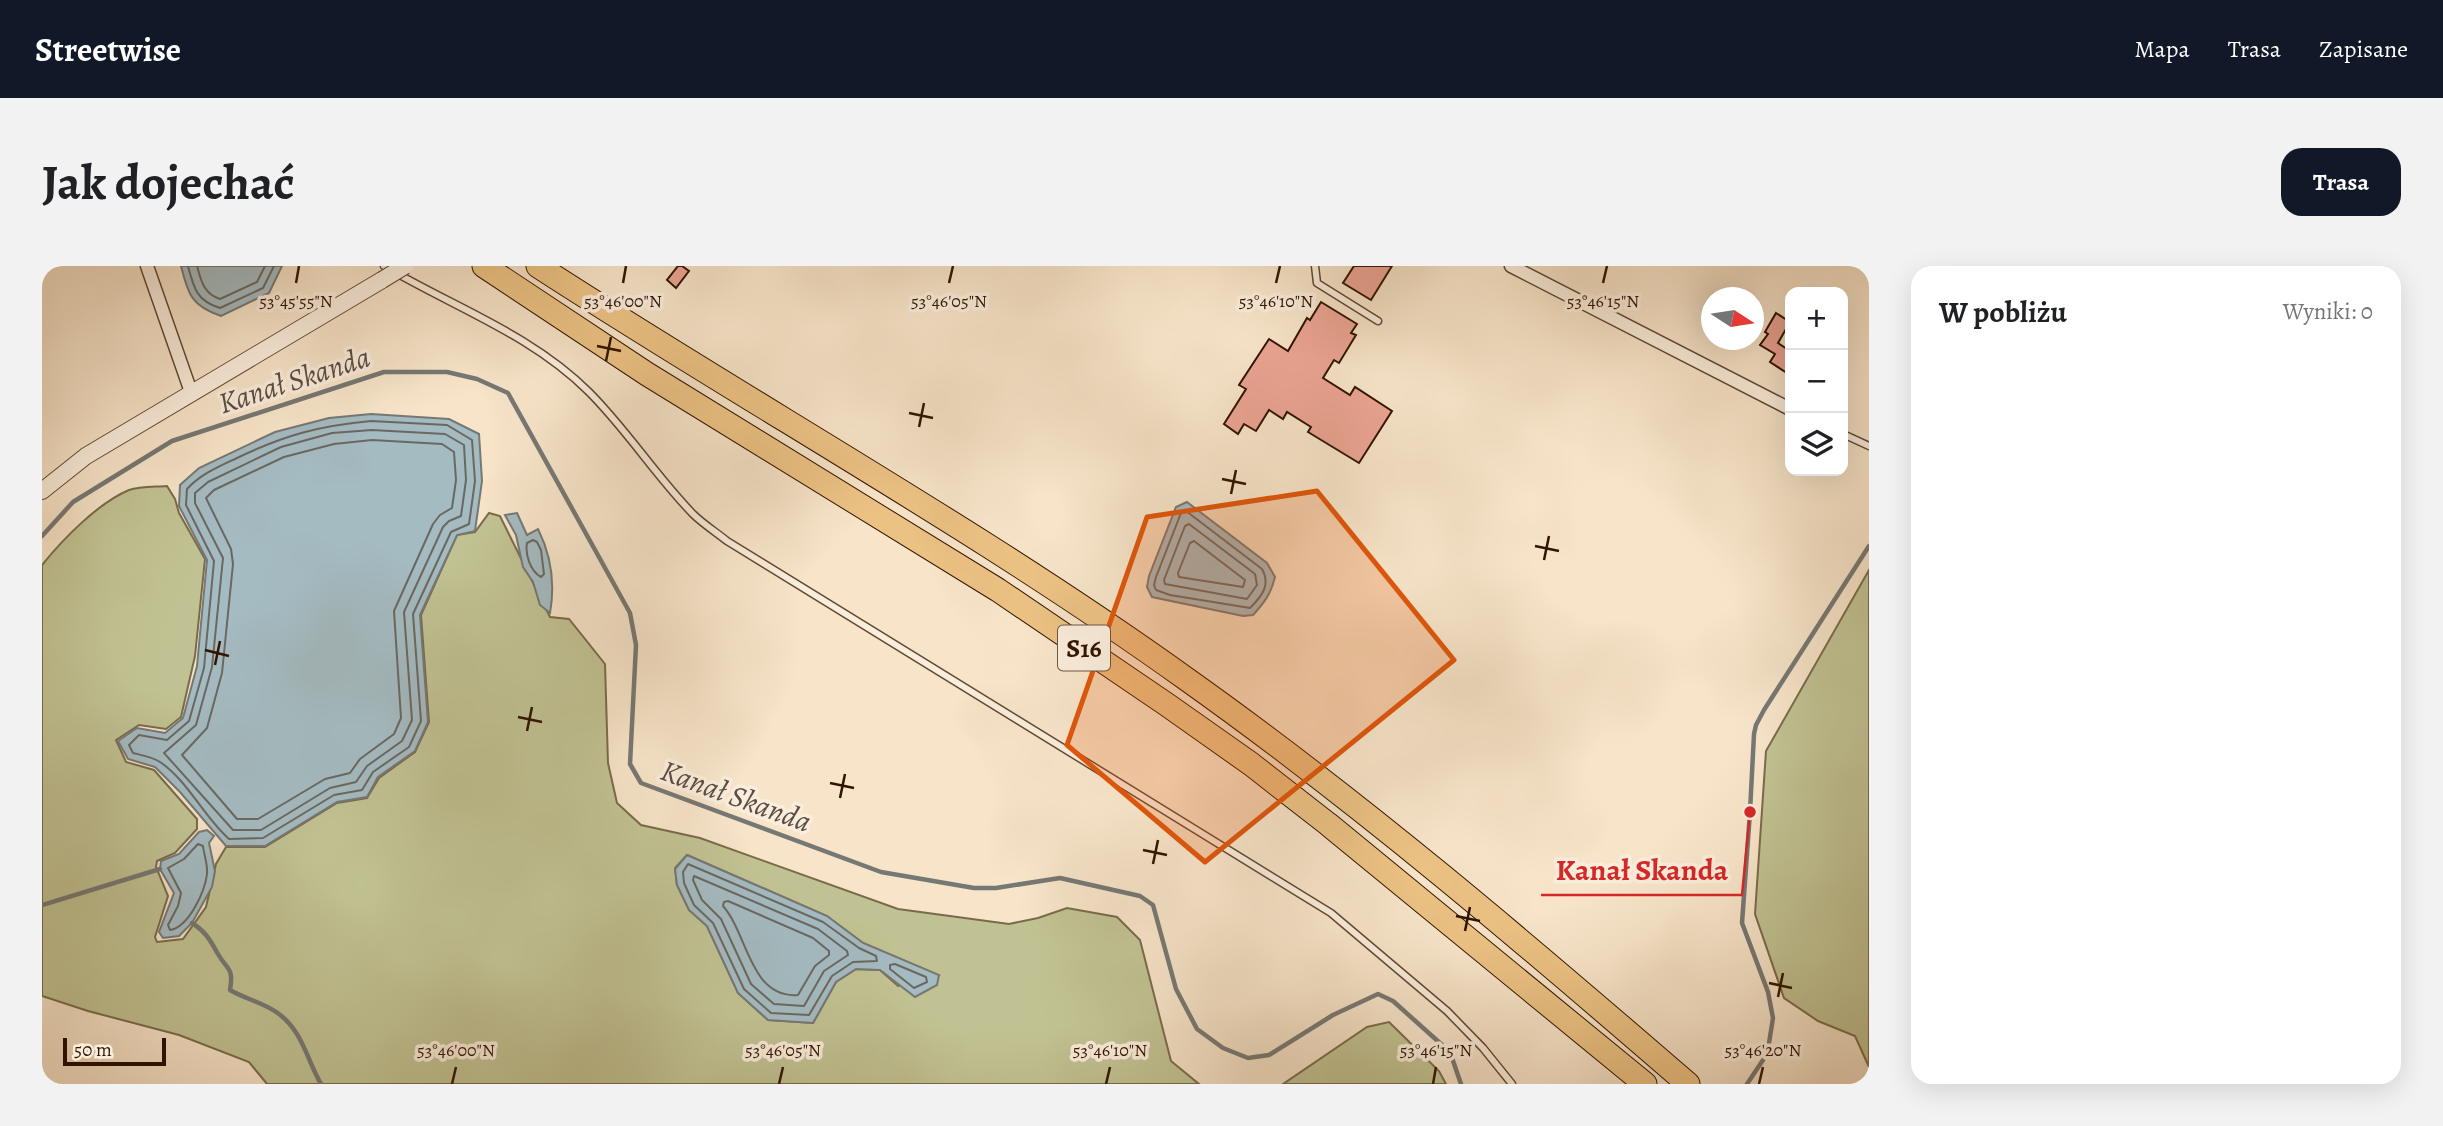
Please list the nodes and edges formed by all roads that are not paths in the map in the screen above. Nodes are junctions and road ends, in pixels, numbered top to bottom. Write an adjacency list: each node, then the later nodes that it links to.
1 (147, 266): 9 (street)
2 (405, 266): 7 (street, bridge)
3 (484, 266): 15 (highway, S16)
4 (538, 266): 16 (highway, S16)
5 (1315, 266): 8 (lane)
6 (1511, 266): 10 (street)
7 (383, 273): 9 (street); 14 (lane)
8 (1378, 321)
9 (191, 392): 13 (street)
10 (1785, 406)
11 (1848, 436): 12 (lane)
12 (1869, 446)
13 (42, 491)
14 (1512, 1084)
15 (1645, 1084)
16 (1688, 1084)

